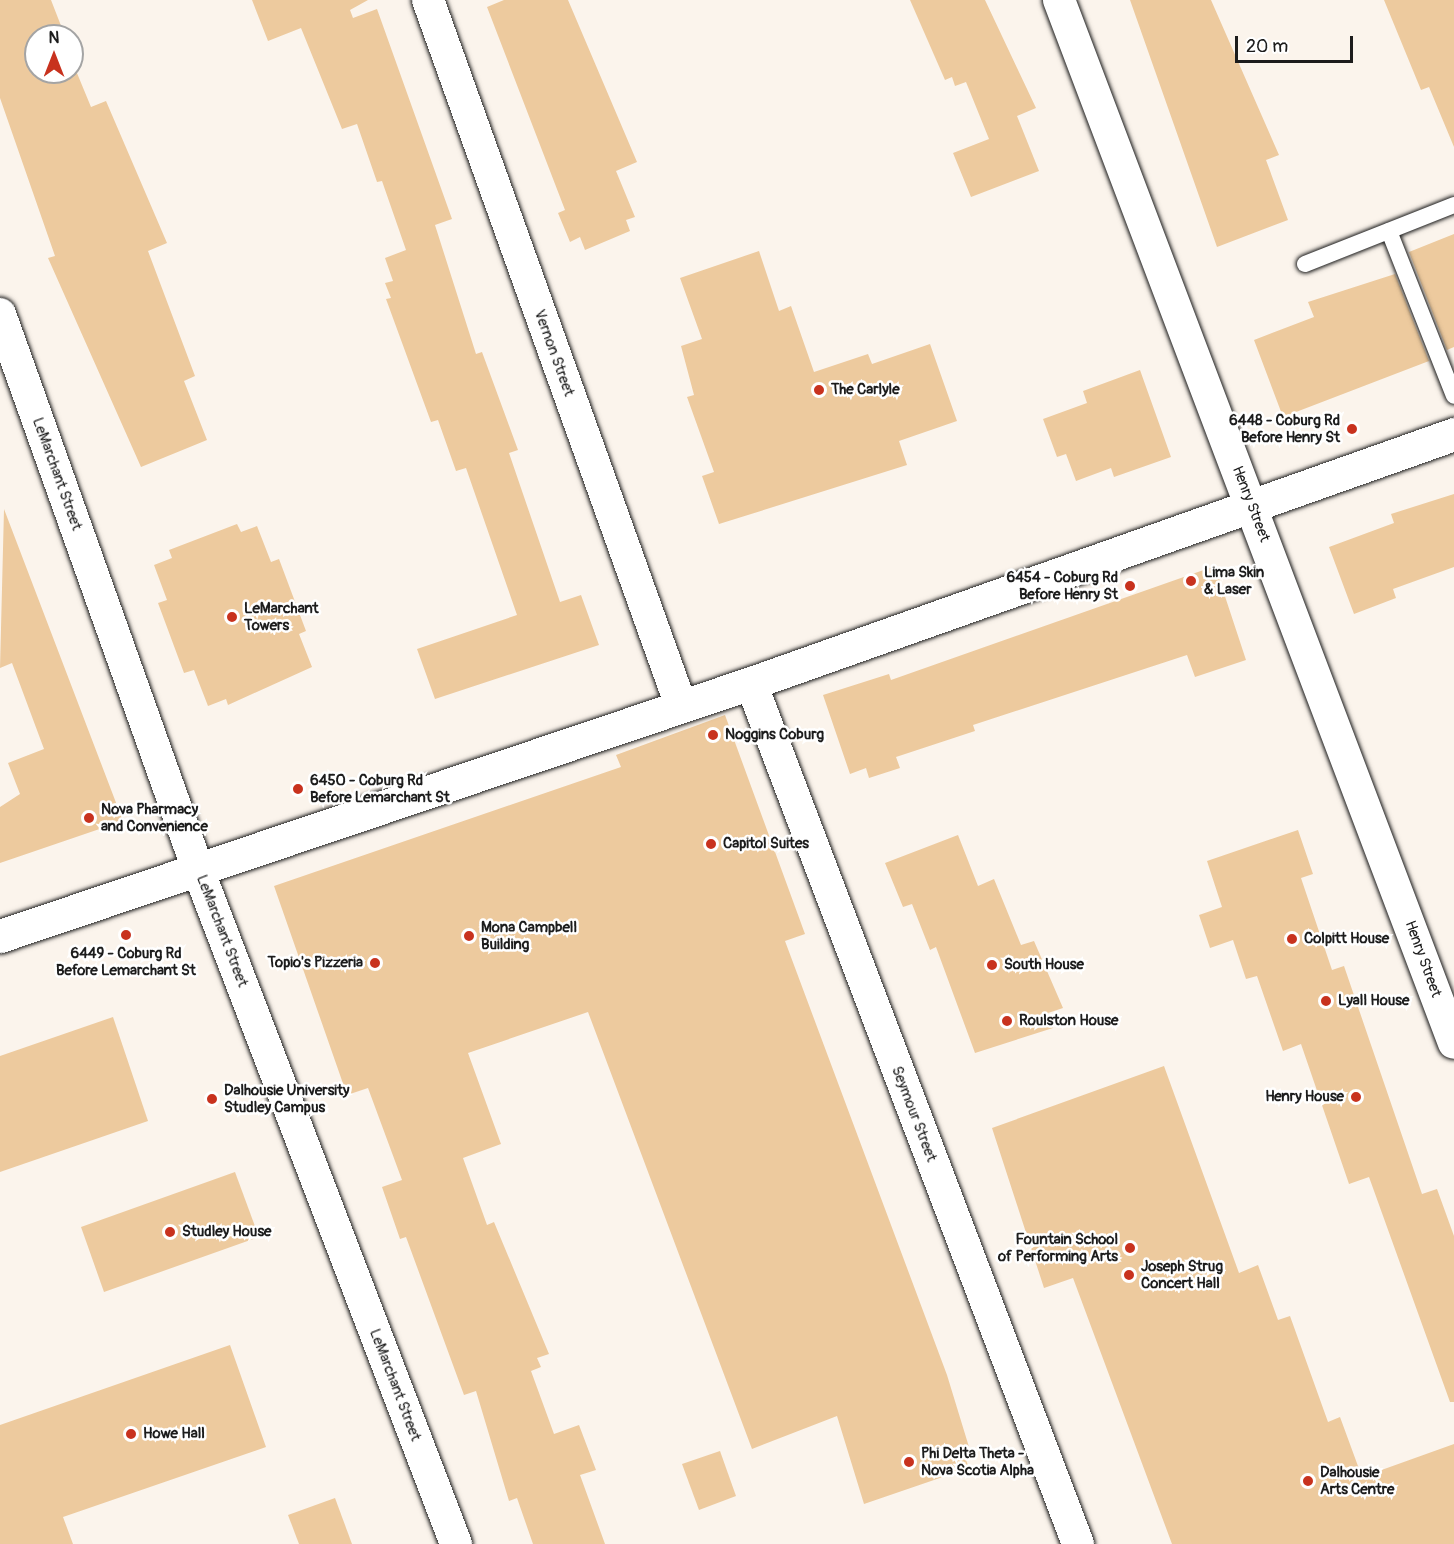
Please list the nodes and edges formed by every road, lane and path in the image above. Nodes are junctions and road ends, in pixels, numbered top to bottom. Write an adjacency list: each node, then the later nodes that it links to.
1 (428, 0): 11 (street, Vernon Street)
2 (1059, 0): 9 (street, Henry Street)
3 (1454, 205): 4 (lane)
4 (1389, 231): 5 (lane); 7 (lane)
5 (1305, 264)
6 (0, 314): 12 (street, LeMarchant Street)
7 (1454, 396)
8 (1454, 434): 9 (street)
9 (1252, 507): 10 (street); 14 (street, Henry Street)
10 (751, 683): 11 (street); 16 (street, Seymour Street)
11 (681, 706): 12 (street)
12 (197, 867): 13 (street); 15 (street, LeMarchant Street)
13 (0, 936)
14 (1454, 1043)
15 (456, 1544)
16 (1078, 1544)

